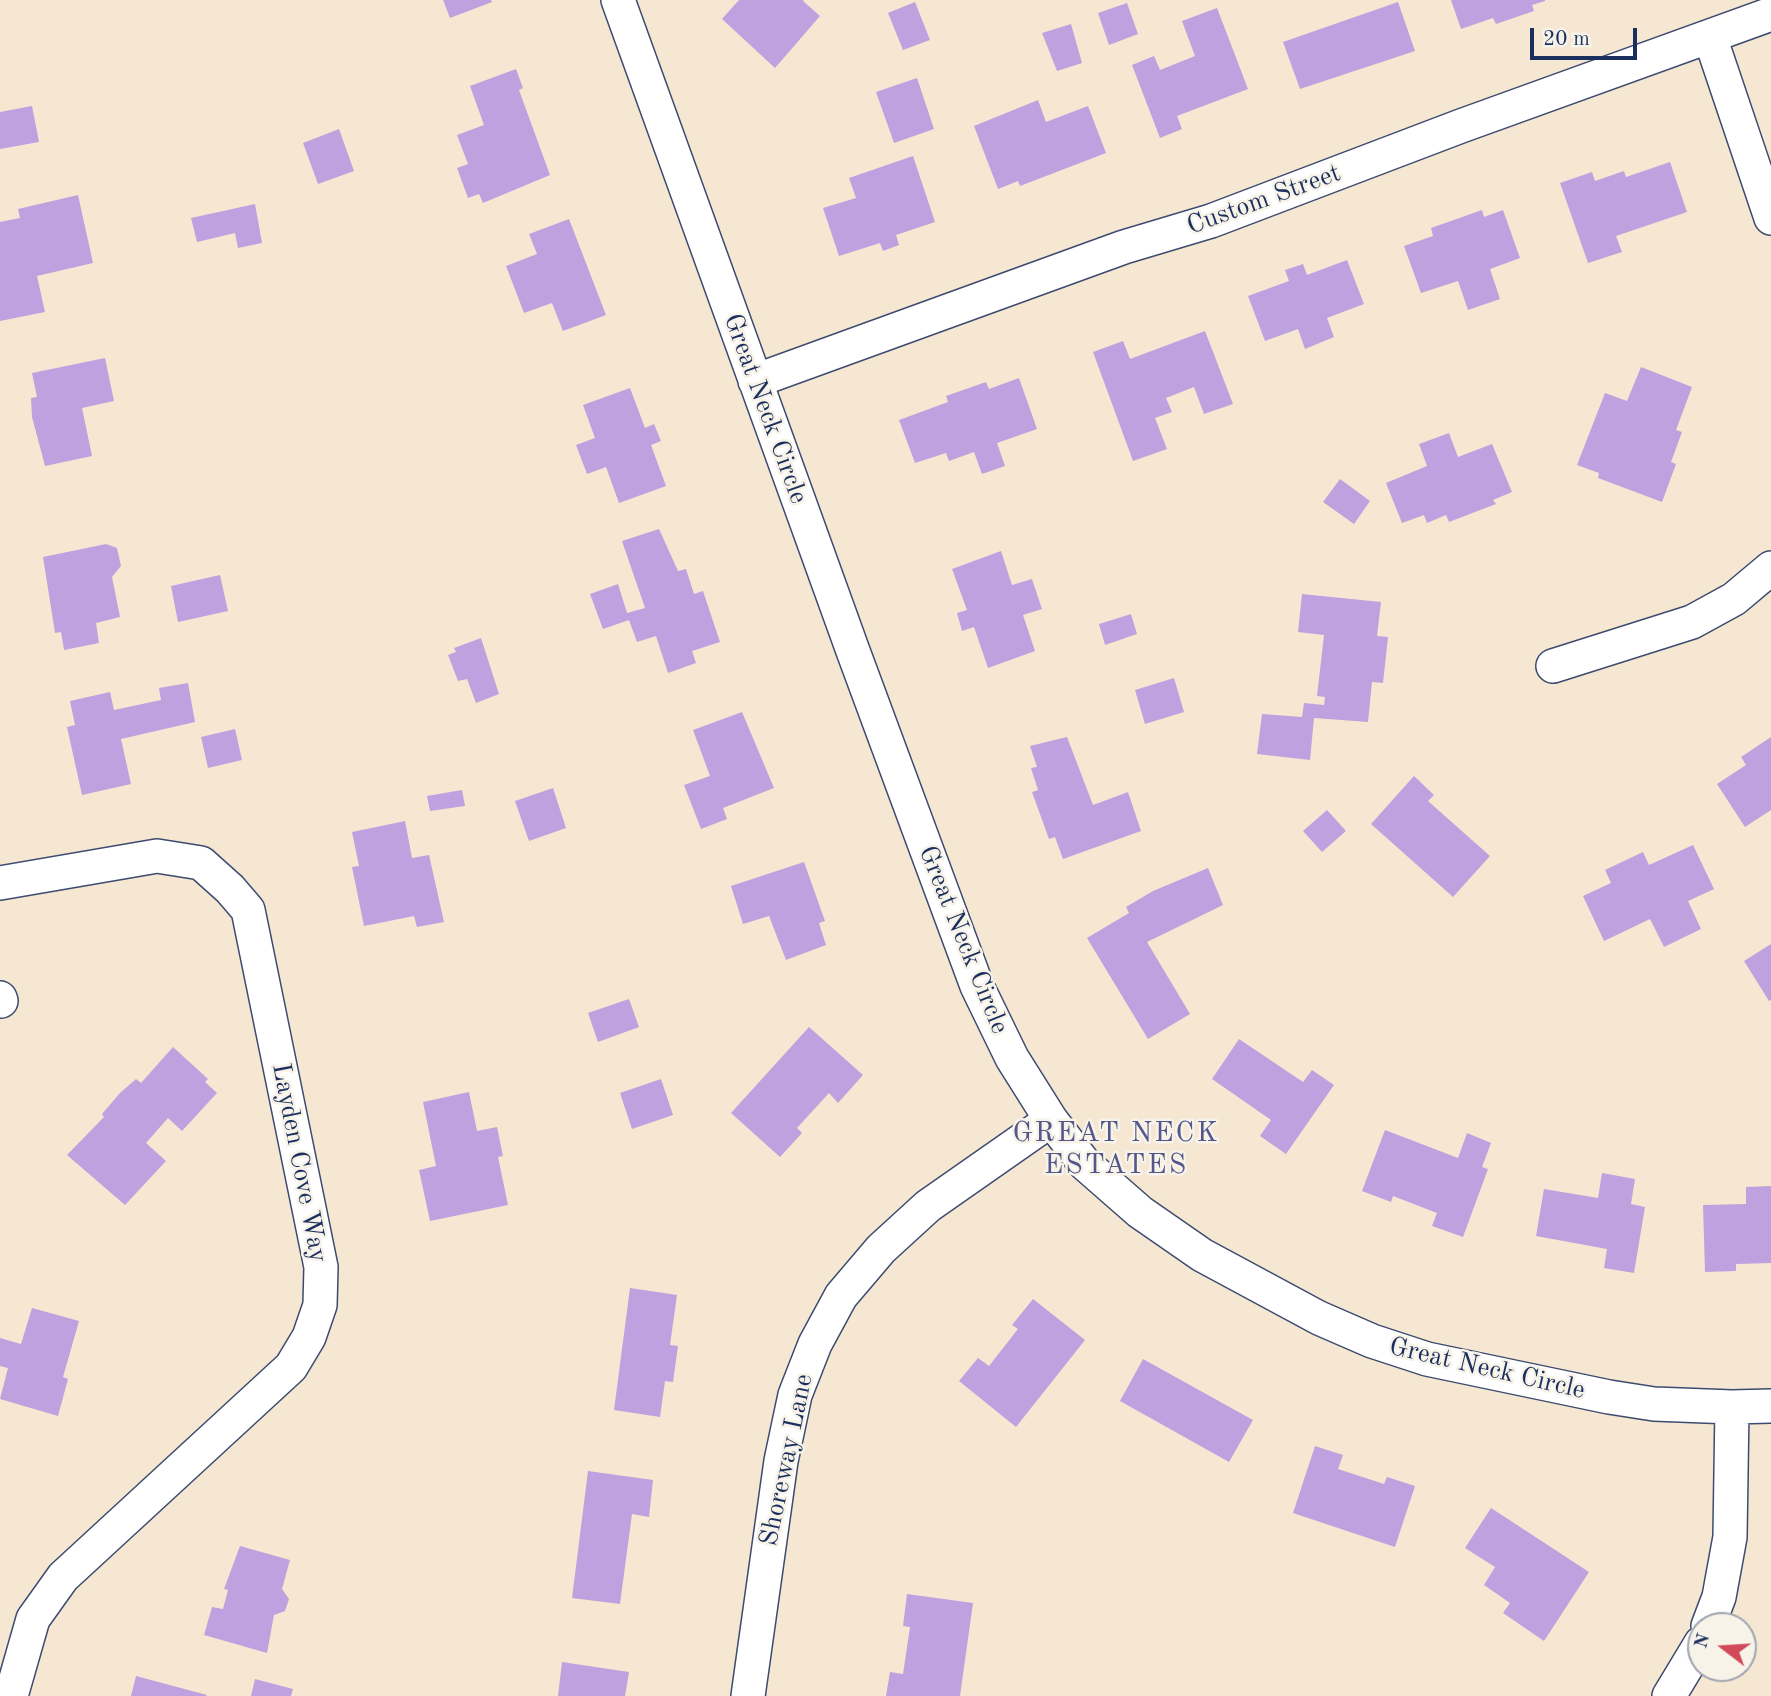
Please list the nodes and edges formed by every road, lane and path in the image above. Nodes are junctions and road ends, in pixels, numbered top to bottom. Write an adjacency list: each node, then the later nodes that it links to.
1 (618, 0): 5 (street, Great Neck Circle)
2 (1771, 14): 3 (street, Custom Street)
3 (1710, 37): 4 (street); 5 (street, Custom Street)
4 (1771, 218)
5 (755, 381): 9 (street, Great Neck Circle)
6 (1771, 568): 7 (street)
7 (1553, 666)
8 (0, 883): 14 (street, Layden Cove Way)
9 (1051, 1120): 11 (street, Great Neck Circle); 15 (street, Shoreway Lane)
10 (1771, 1406): 11 (street, Great Neck Circle)
11 (1732, 1407): 12 (street)
12 (1713, 1612)
13 (1687, 1666): 16 (street)
14 (11, 1696)
15 (748, 1696)
16 (1669, 1696)

